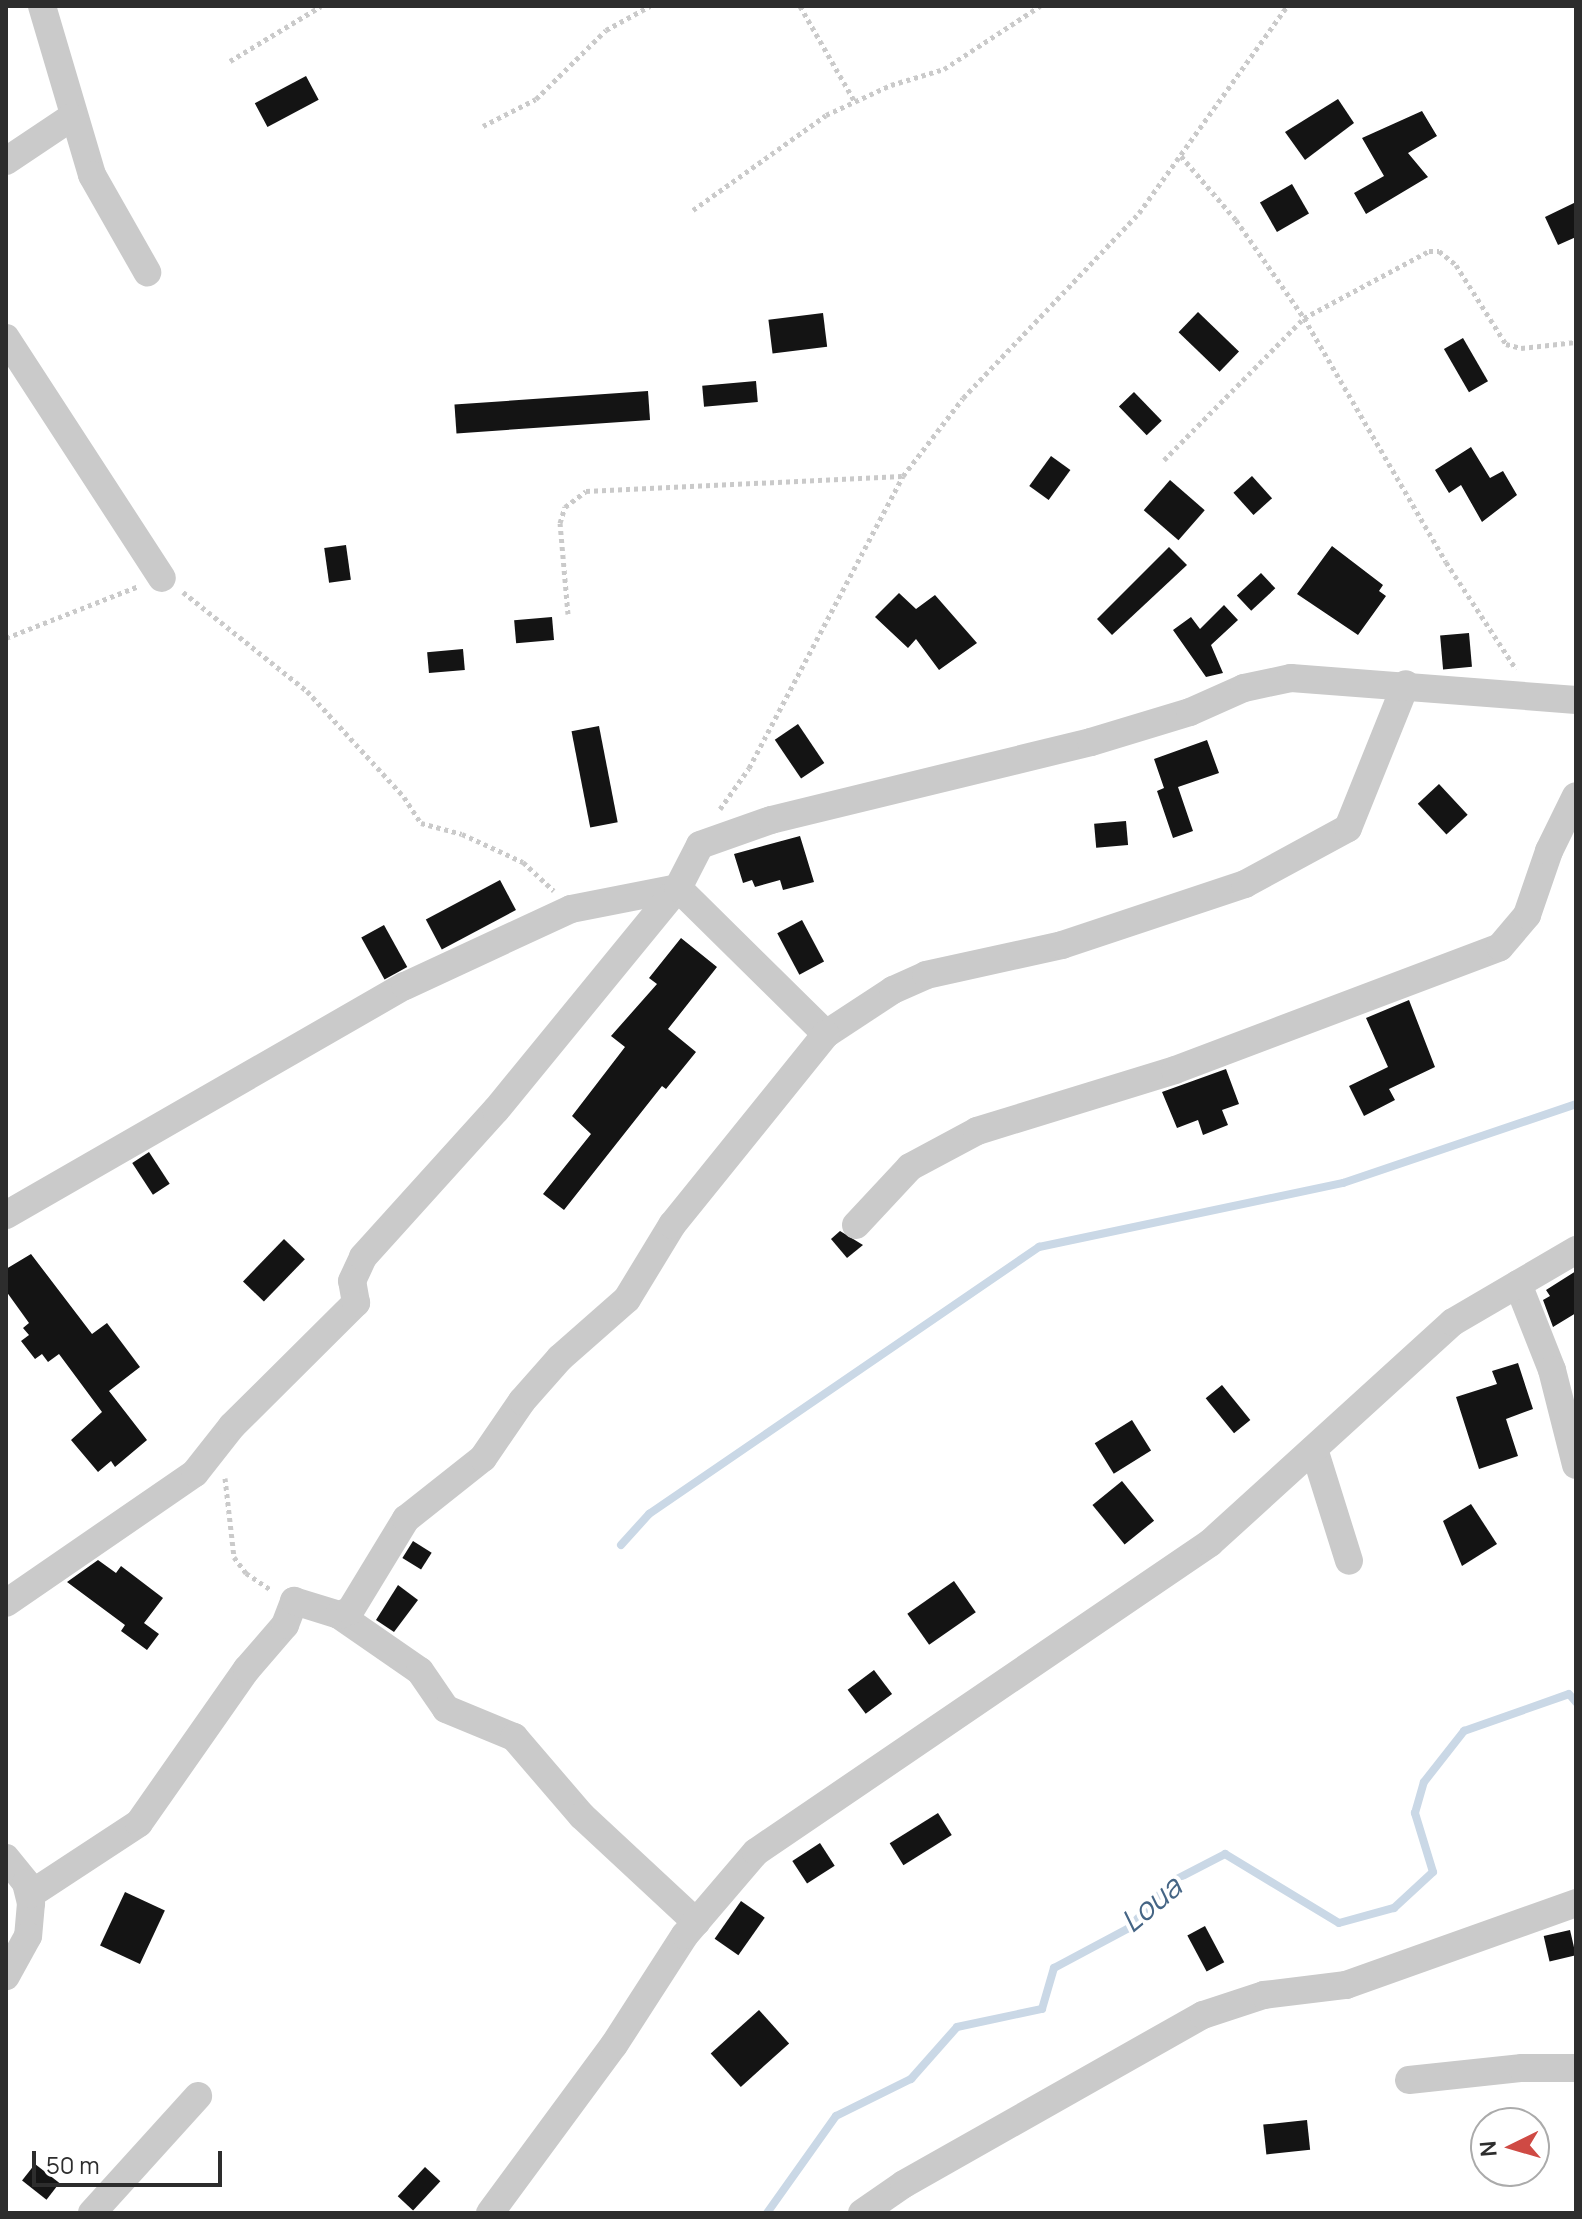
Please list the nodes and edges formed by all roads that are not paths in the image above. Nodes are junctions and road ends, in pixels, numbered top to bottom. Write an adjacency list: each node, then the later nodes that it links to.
1 (42, 6): 2 (street)
2 (72, 117): 3 (street); 4 (street)
3 (6, 161)
4 (147, 272)
5 (6, 338): 6 (street)
6 (162, 578)
7 (1406, 684): 8 (street); 10 (street); 11 (street)
8 (1576, 700)
9 (1576, 796): 13 (street)
10 (678, 888): 11 (street); 12 (street); 19 (street)
11 (826, 1034): 20 (street)
12 (6, 1215)
13 (856, 1225)
14 (1576, 1250): 15 (street)
15 (1518, 1284): 16 (street); 17 (street)
16 (1314, 1449): 18 (street); 24 (street)
17 (1576, 1465)
18 (1349, 1561)
19 (6, 1603)
20 (339, 1615): 22 (street); 24 (street)
21 (6, 1858): 22 (street)
22 (31, 1894): 25 (street)
23 (1576, 1903): 31 (street)
24 (696, 1922): 30 (street)
25 (6, 1976)
26 (1576, 2068): 27 (street)
27 (1409, 2080)
28 (198, 2096): 29 (street)
29 (92, 2213)
30 (490, 2213)
31 (862, 2213)

